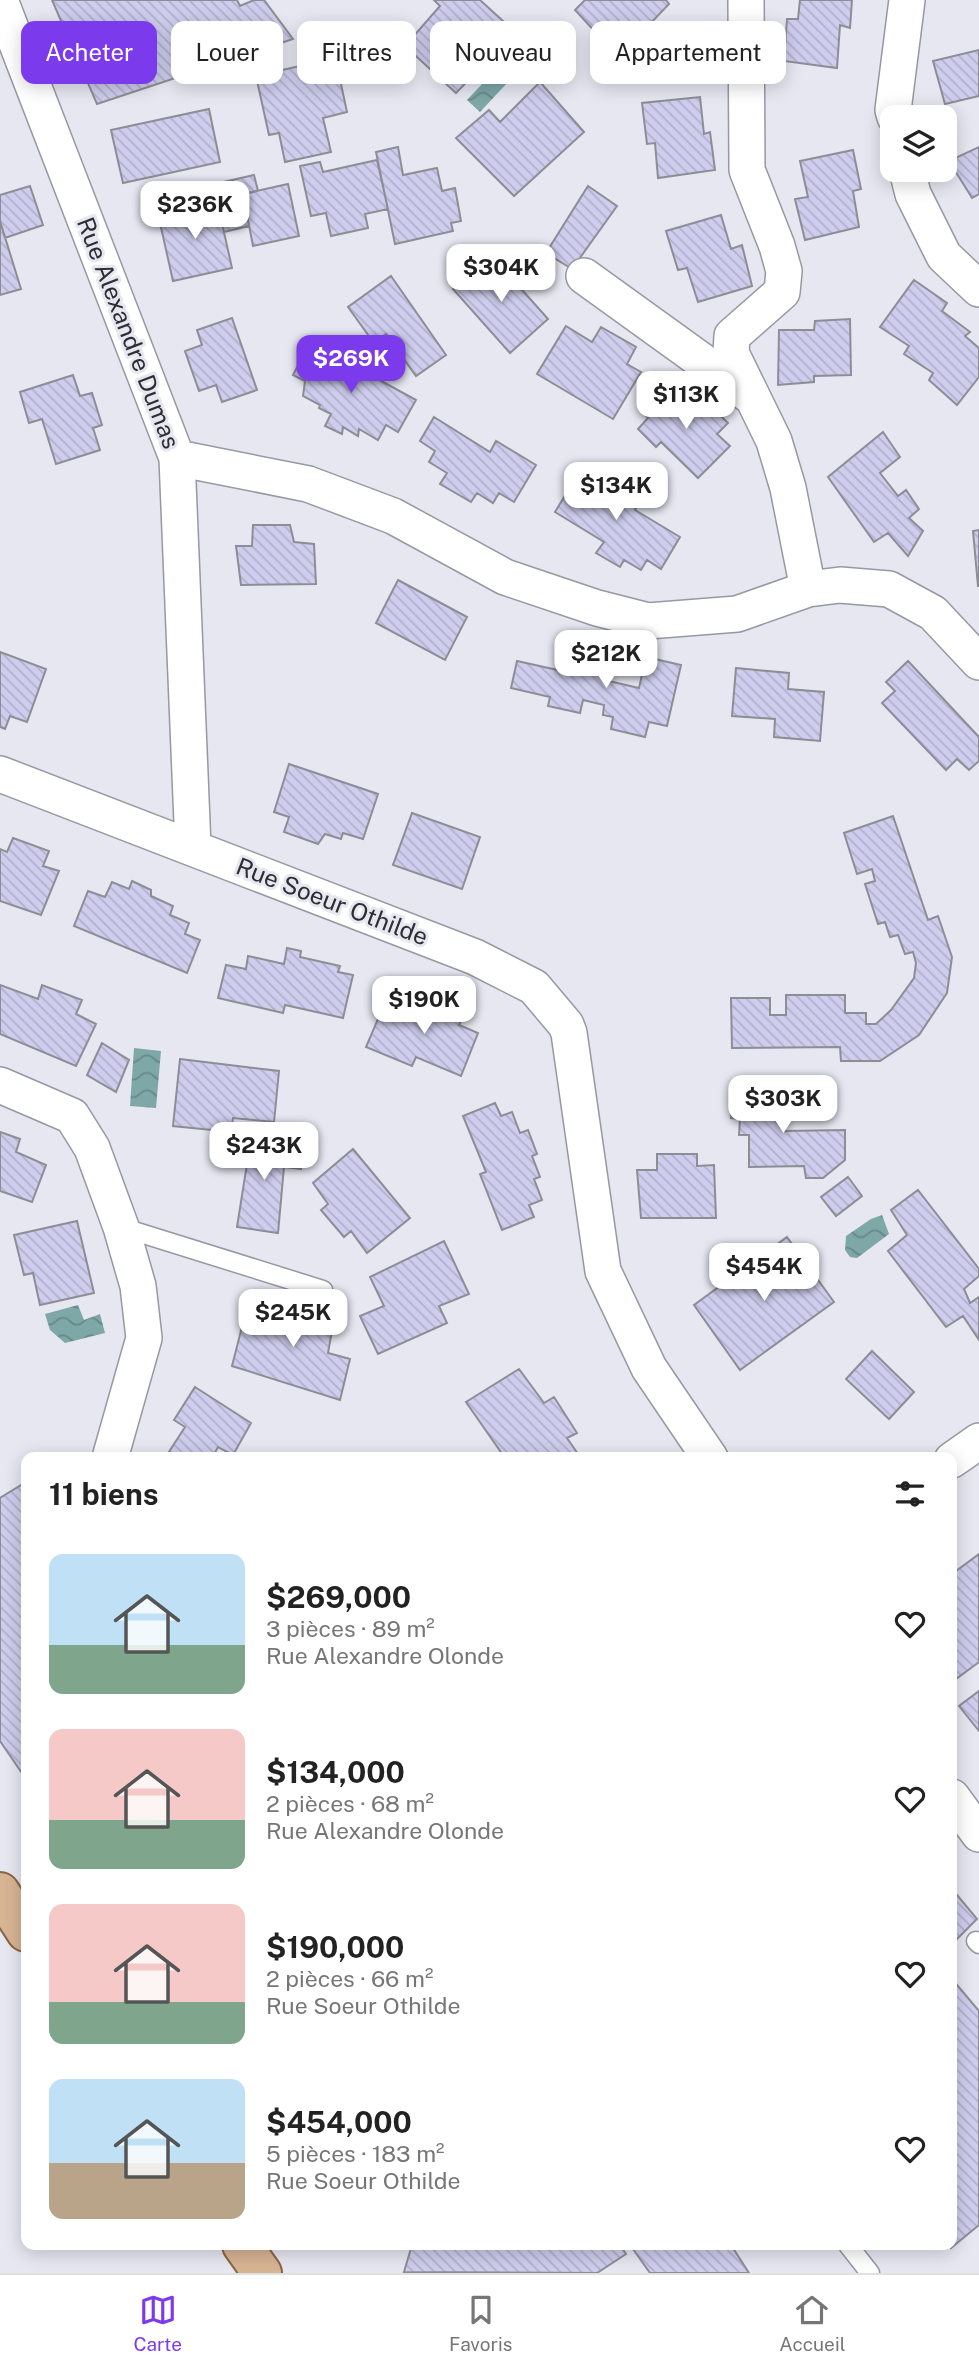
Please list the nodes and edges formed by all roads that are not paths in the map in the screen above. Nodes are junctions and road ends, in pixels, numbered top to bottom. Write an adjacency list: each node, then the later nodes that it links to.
1 (0, 0): 9 (street, Rue Alexandre Dumas)
2 (746, 0): 8 (street)
3 (907, 0): 4 (street)
4 (894, 105)
5 (910, 182): 7 (street)
6 (584, 276): 8 (street)
7 (979, 289)
8 (755, 400): 10 (street)
9 (177, 458): 10 (street); 13 (street, Rue Alexandre Dumas)
10 (808, 589): 11 (street)
11 (979, 662)
12 (0, 774): 13 (street, Rue Soeur Othilde)
13 (193, 848): 19 (street, Rue Soeur Othilde)
14 (0, 1085): 15 (street)
15 (121, 1227): 16 (lane); 18 (street)
16 (323, 1290)
17 (979, 1441): 20 (street)
18 (112, 1452)
19 (706, 1452)
20 (957, 1456)
21 (957, 1804): 22 (street)
22 (979, 1833)
23 (0, 1892): 24 (main road)
24 (21, 1924)
25 (246, 2250): 27 (main road)
26 (852, 2250): 28 (lane)
27 (262, 2273)
28 (870, 2273)

